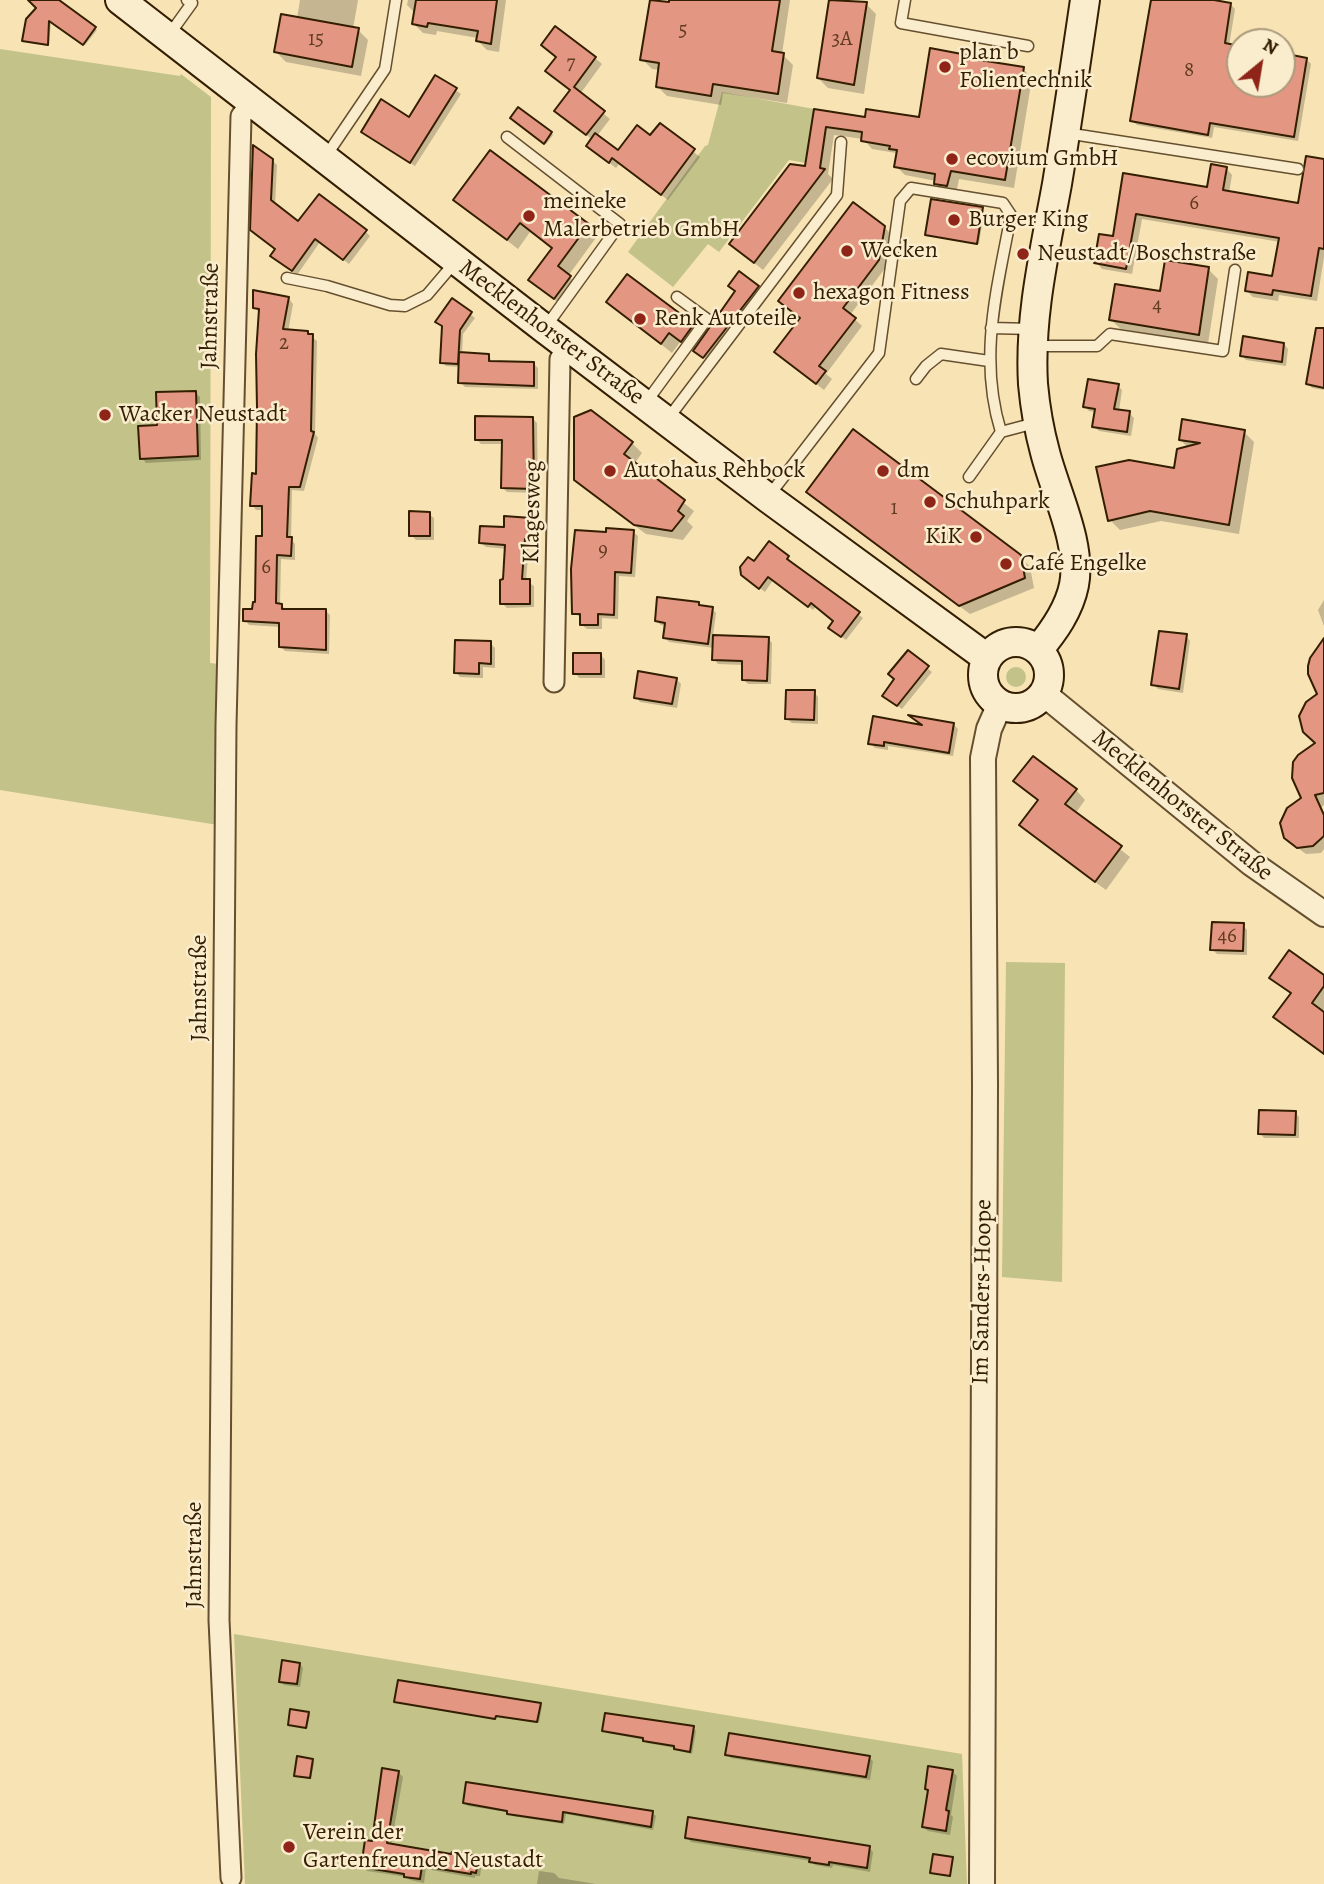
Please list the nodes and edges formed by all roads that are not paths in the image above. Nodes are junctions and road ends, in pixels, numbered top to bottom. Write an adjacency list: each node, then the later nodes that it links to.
1 (120, 0): 6 (main road, Mecklenhorster Straße)
2 (396, 0): 12 (lane)
3 (905, 0): 7 (lane)
4 (1085, 0): 9 (main road)
5 (191, 1): 6 (lane)
6 (168, 36): 8 (main road, Mecklenhorster Straße)
7 (1028, 46)
8 (252, 102): 12 (main road, Mecklenhorster Straße); 35 (street, Jahnstraße)
9 (1066, 133): 13 (lane); 20 (main road)
10 (507, 137): 19 (lane)
11 (841, 142): 24 (lane)
12 (324, 160): 14 (main road, Mecklenhorster Straße)
13 (1298, 169)
14 (456, 261): 16 (lane); 19 (main road, Mecklenhorster Straße)
15 (1235, 270): 20 (lane)
16 (287, 278)
17 (677, 297): 24 (lane)
18 (991, 328): 20 (lane); 22 (lane); 28 (lane)
19 (545, 329): 21 (main road, Mecklenhorster Straße)
20 (1033, 338): 25 (main road)
21 (568, 346): 24 (main road, Mecklenhorster Straße); 31 (street, Klagesweg)
22 (989, 362): 23 (lane); 26 (lane)
23 (916, 379)
24 (656, 412): 28 (main road, Mecklenhorster Straße)
25 (1038, 422): 26 (lane); 29 (main road)
26 (1002, 432): 27 (lane)
27 (969, 477)
28 (768, 498): 30 (main road, Mecklenhorster Straße)
29 (1038, 650): 30 (main road); 32 (main road)
30 (987, 658): 33 (main road)
31 (554, 682)
32 (1044, 694): 33 (main road); 34 (street, Mecklenhorster Straße)
33 (1000, 704): 36 (street, Im Sanders-Hoope)
34 (1324, 914)
35 (231, 1878)
36 (982, 1884)

